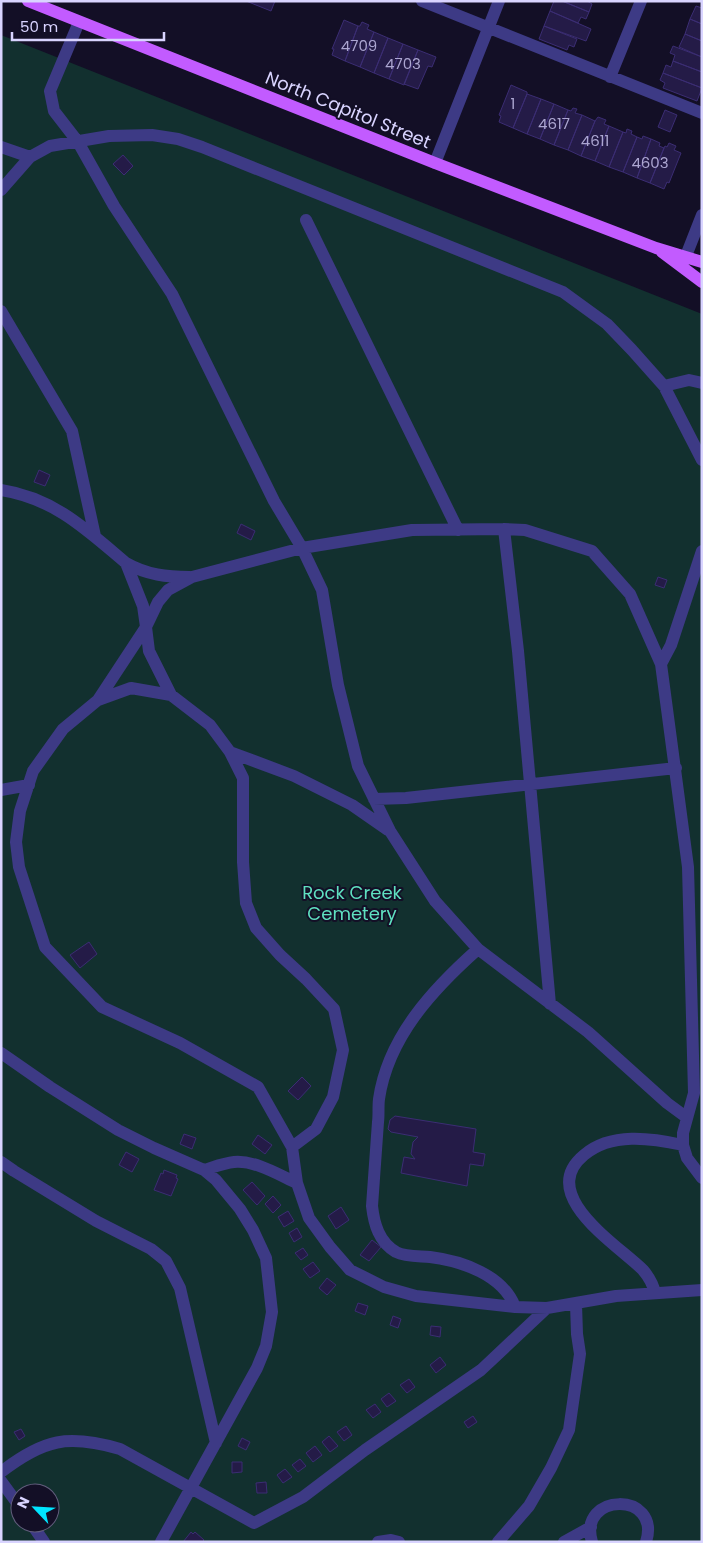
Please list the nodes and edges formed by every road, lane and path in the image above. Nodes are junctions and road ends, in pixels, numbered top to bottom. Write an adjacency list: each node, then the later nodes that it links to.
1 (422, 1): 6 (street)
2 (499, 1): 6 (street)
3 (641, 1): 7 (street)
4 (35, 3): 5 (main road, North Capitol Street)
5 (79, 22): 9 (street); 12 (main road, North Capitol Street)
6 (489, 28): 7 (street); 12 (street)
7 (610, 77): 8 (street)
8 (702, 113)
9 (78, 142): 11 (street); 21 (street); 27 (street)
10 (1, 147): 11 (street)
11 (30, 156): 13 (street)
12 (435, 163): 16 (main road, North Capitol Street)
13 (1, 190)
14 (702, 214): 16 (street)
15 (306, 220): 25 (street)
16 (683, 262): 17 (main road); 18 (main road, North Capitol Street)
17 (702, 262)
18 (702, 282)
19 (1, 311): 26 (street)
20 (702, 383): 21 (street)
21 (664, 386): 22 (street)
22 (702, 460)
23 (1, 490): 26 (street)
24 (504, 529): 25 (street); 32 (street); 37 (street)
25 (458, 530): 27 (street)
26 (94, 536): 29 (street)
27 (302, 548): 30 (street); 40 (street)
28 (702, 551): 32 (street)
29 (126, 563): 30 (street); 31 (street)
30 (192, 577): 31 (street)
31 (146, 627): 33 (street); 34 (street)
32 (661, 664): 36 (street)
33 (171, 695): 34 (street); 35 (street)
34 (98, 700): 38 (street)
35 (230, 752): 41 (street); 47 (street)
36 (676, 768): 37 (street); 45 (street)
37 (530, 784): 40 (street); 43 (street)
38 (29, 785): 39 (street); 47 (street)
39 (1, 790)
40 (374, 798): 41 (street)
41 (390, 831): 42 (street)
42 (478, 949): 43 (street); 55 (street)
43 (550, 1004): 45 (street)
44 (1, 1053): 49 (street)
45 (686, 1118): 46 (street)
46 (683, 1145): 50 (street); 53 (street)
47 (292, 1146): 51 (street)
48 (1, 1162): 57 (street)
49 (204, 1170): 51 (street); 57 (street)
50 (702, 1178)
51 (297, 1183): 55 (street)
52 (702, 1290): 53 (street)
53 (656, 1293): 54 (street)
54 (576, 1304): 56 (street); 66 (street)
55 (515, 1307): 56 (street)
56 (547, 1308): 60 (street)
57 (216, 1443): 60 (street)
58 (1, 1472): 60 (street)
59 (1, 1481): 61 (street)
60 (192, 1488): 63 (street)
61 (10, 1494)
62 (591, 1528): 67 (street); 68 (street); 69 (street)
63 (162, 1542)
64 (378, 1542): 65 (street)
65 (399, 1542)
66 (498, 1542)
67 (564, 1542)
68 (592, 1542)
69 (646, 1542)

